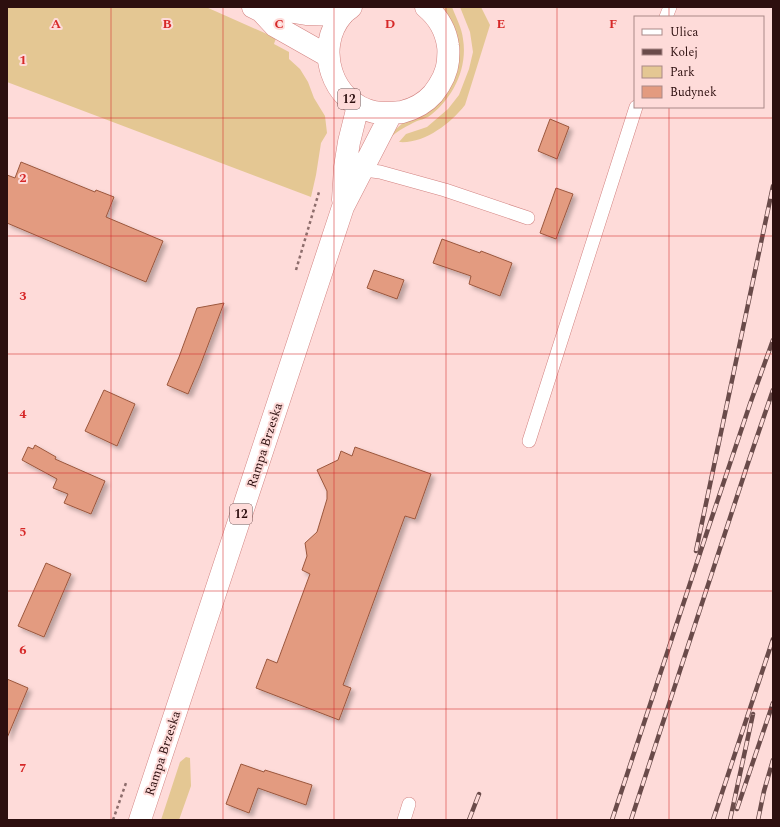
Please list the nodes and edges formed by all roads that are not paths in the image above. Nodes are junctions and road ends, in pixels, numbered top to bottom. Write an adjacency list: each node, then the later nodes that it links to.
1 (257, 9): 3 (main road); 4 (main road)
2 (430, 9): 7 (main road, 12)
3 (346, 11): 4 (main road, 12)
4 (328, 56): 5 (main road, 12)
5 (358, 106): 7 (main road, 12); 8 (main road, Rampa Brzeska / 12)
6 (636, 108): 10 (lane)
7 (391, 114): 8 (main road, Rampa Brzeska / 12)
8 (354, 168): 9 (lane); 12 (main road, Rampa Brzeska / 12)
9 (528, 218)
10 (528, 441)
11 (409, 804): 13 (lane)
12 (140, 820)
13 (404, 820)

